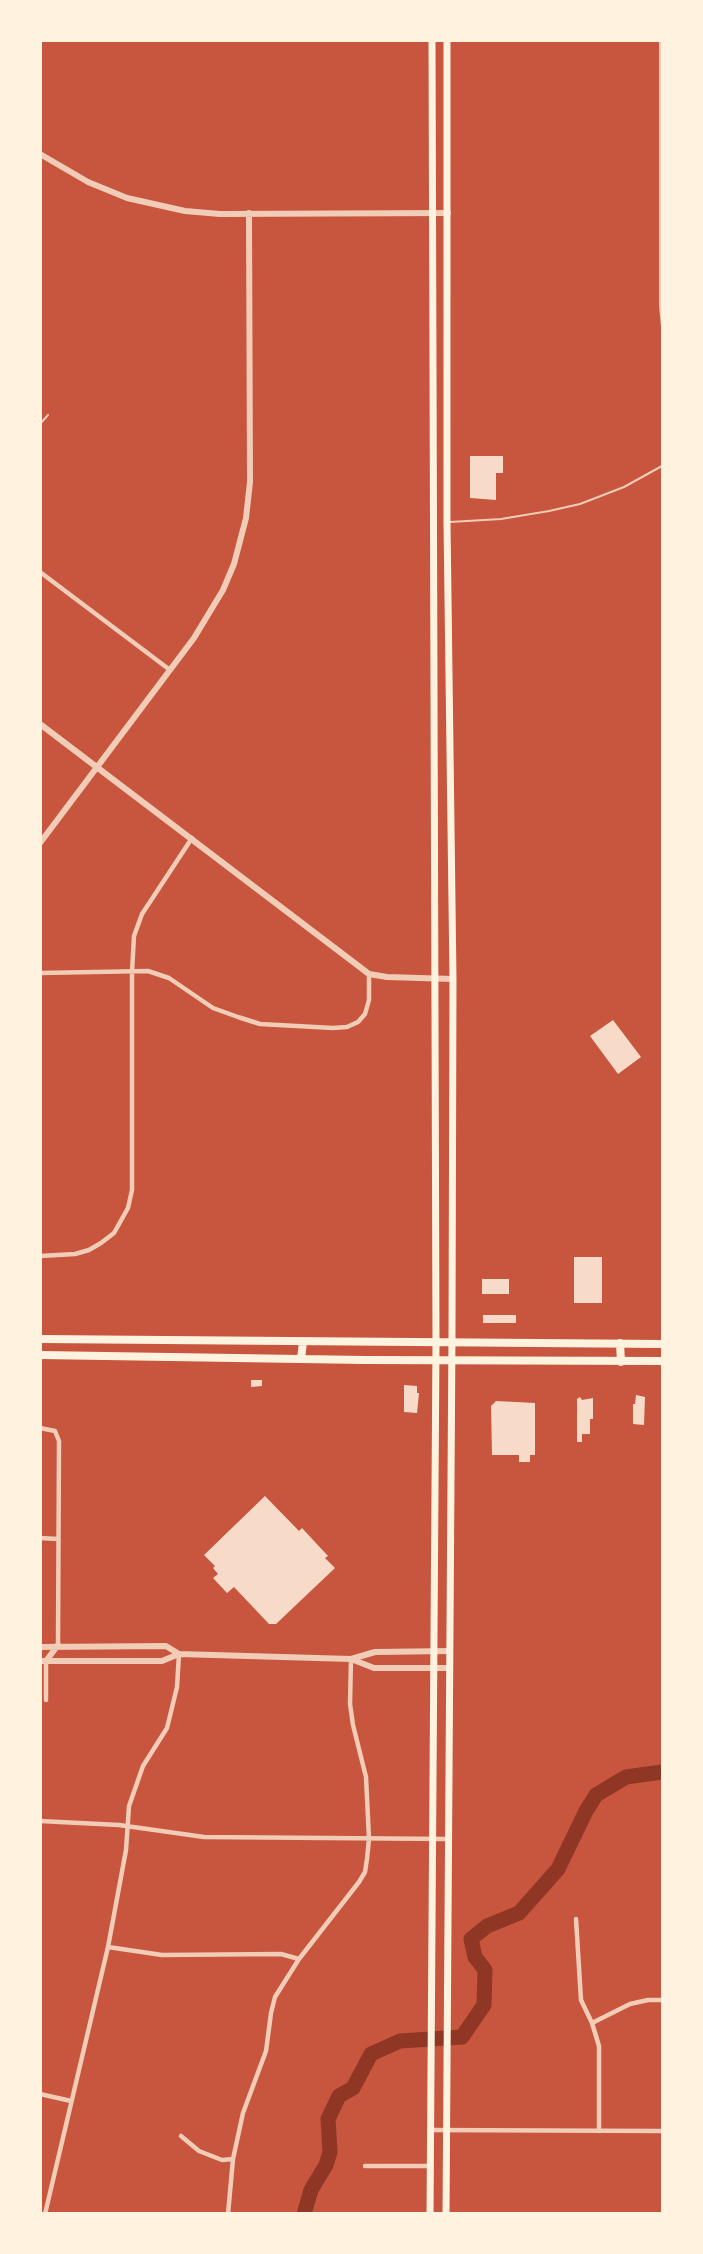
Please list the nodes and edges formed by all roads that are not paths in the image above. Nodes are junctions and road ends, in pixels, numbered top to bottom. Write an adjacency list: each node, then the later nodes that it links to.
1 (432, 40): 6 (main road)
2 (447, 40): 7 (main road)
3 (660, 40): 8 (lane)
4 (40, 154): 5 (street)
5 (249, 213): 6 (street); 15 (street)
6 (432, 213): 7 (street); 13 (main road)
7 (448, 213): 12 (main road)
8 (663, 327)
9 (48, 415): 10 (lane)
10 (40, 424)
11 (663, 466): 12 (lane)
12 (447, 522): 13 (main road); 21 (main road)
13 (434, 523): 20 (main road)
14 (40, 572): 15 (street)
15 (170, 670): 17 (street)
16 (40, 724): 17 (street)
17 (97, 767): 18 (street); 19 (street)
18 (192, 838): 22 (street); 24 (street)
19 (40, 843)
20 (435, 861): 21 (main road); 25 (main road)
21 (451, 861): 26 (main road)
22 (132, 972): 23 (street); 24 (street); 29 (street)
23 (40, 973)
24 (369, 974): 25 (street)
25 (435, 979): 26 (street); 27 (main road)
26 (453, 979): 28 (main road)
27 (435, 1100): 28 (main road); 33 (main road)
28 (451, 1103): 34 (main road)
29 (40, 1256)
30 (40, 1339): 31 (main road)
31 (303, 1342): 33 (main road); 37 (main road)
32 (620, 1343): 34 (main road); 35 (main road); 41 (main road)
33 (436, 1344): 34 (main road); 38 (main road)
34 (452, 1344): 39 (main road)
35 (663, 1344)
36 (40, 1354): 37 (main road)
37 (301, 1359): 38 (main road)
38 (436, 1360): 39 (main road); 45 (main road)
39 (452, 1361): 41 (main road); 46 (main road)
40 (663, 1361): 41 (main road)
41 (621, 1362)
42 (40, 1428): 44 (street)
43 (40, 1538): 44 (street)
44 (58, 1539): 47 (street)
45 (434, 1587): 46 (main road); 49 (main road)
46 (451, 1587): 50 (main road)
47 (58, 1645): 48 (street); 51 (street); 53 (street)
48 (40, 1647)
49 (434, 1651): 50 (street); 52 (street); 54 (main road)
50 (450, 1651): 55 (main road)
51 (179, 1654): 52 (street); 53 (street); 58 (street)
52 (351, 1659): 54 (street); 59 (street)
53 (43, 1661): 56 (street)
54 (434, 1668): 55 (street); 60 (main road)
55 (450, 1668): 61 (main road)
56 (46, 1700)
57 (40, 1821): 58 (street)
58 (128, 1826): 59 (street); 63 (street)
59 (369, 1839): 60 (street); 64 (street)
60 (433, 1839): 61 (street); 69 (main road)
61 (449, 1839): 70 (main road)
62 (576, 1919): 66 (street)
63 (108, 1947): 64 (street); 68 (street)
64 (299, 1959): 74 (street)
65 (663, 2000): 66 (street)
66 (592, 2023): 71 (street)
67 (40, 2094): 68 (street)
68 (72, 2100): 78 (street)
69 (430, 2130): 70 (street); 76 (main road)
70 (446, 2131): 71 (street); 77 (main road)
71 (599, 2131): 72 (street)
72 (663, 2132)
73 (181, 2136): 74 (street)
74 (233, 2159): 79 (street)
75 (365, 2166): 76 (street)
76 (430, 2166): 77 (main road); 80 (main road)
77 (446, 2166): 81 (main road)
78 (45, 2214)
79 (228, 2214)
80 (430, 2214)
81 (446, 2214)

